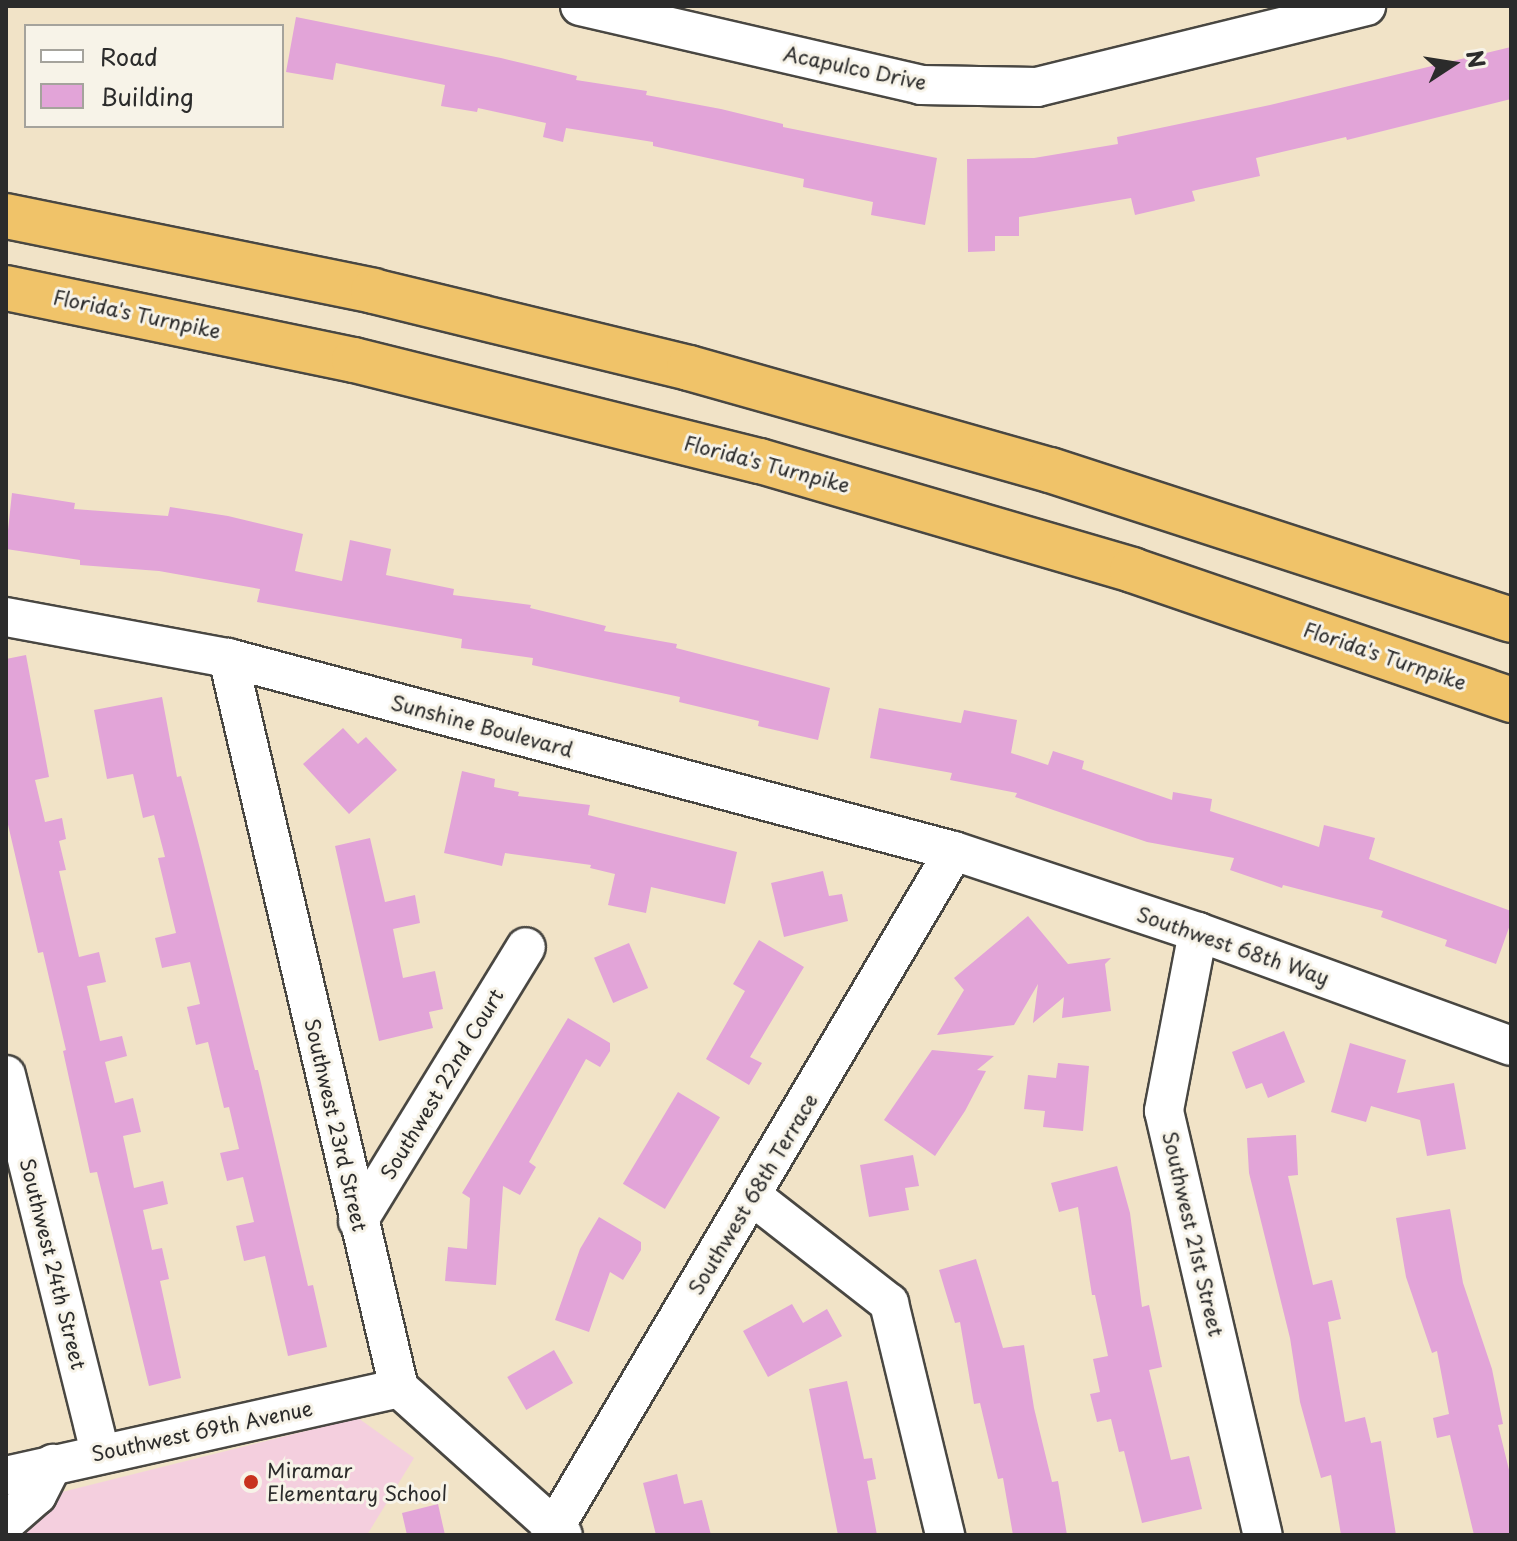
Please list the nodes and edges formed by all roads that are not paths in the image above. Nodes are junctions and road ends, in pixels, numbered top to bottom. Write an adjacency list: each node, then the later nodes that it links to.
1 (580, 6): 2 (street, Acapulco Drive)
2 (1366, 6)
3 (6, 216): 6 (highway)
4 (6, 288): 8 (highway, Florida's Turnpike)
5 (6, 617): 7 (street, Sunshine Boulevard)
6 (1511, 620)
7 (228, 658): 9 (street, Sunshine Boulevard); 15 (street, Southwest 23rd Street)
8 (1511, 700)
9 (954, 851): 10 (street, Southwest 68th Way); 14 (street, Southwest 68th Terrace)
10 (1198, 932): 12 (street, Southwest 68th Way); 23 (street, Southwest 21st Street)
11 (526, 947): 15 (street, Southwest 22nd Court)
12 (1511, 1046)
13 (6, 1075): 17 (street, Southwest 24th Street)
14 (752, 1196): 21 (street, Southwest 68th Terrace); 22 (street)
15 (358, 1221): 16 (street, Southwest 23rd Street)
16 (399, 1388): 17 (street, Southwest 69th Avenue); 21 (street)
17 (100, 1453): 18 (street, Southwest 69th Avenue)
18 (53, 1464): 19 (street, Southwest 69th Avenue); 20 (street)
19 (6, 1476)
20 (6, 1522)
21 (556, 1532)
22 (945, 1535)
23 (1263, 1535)

